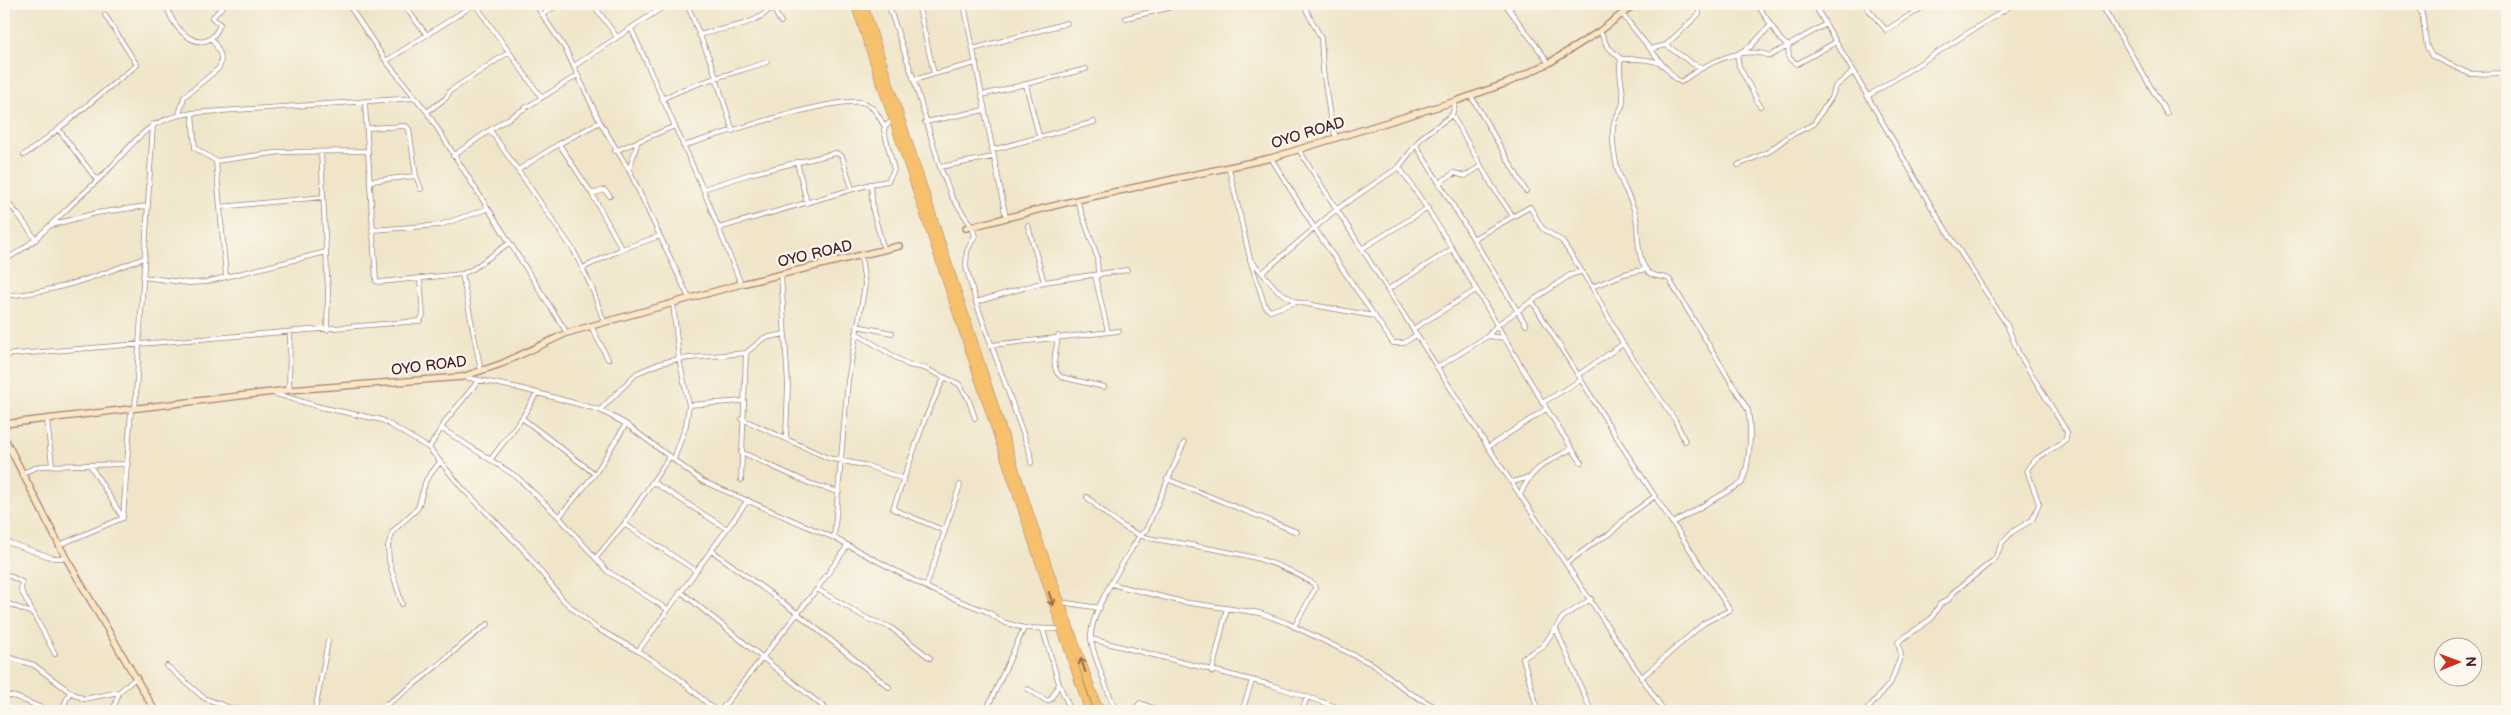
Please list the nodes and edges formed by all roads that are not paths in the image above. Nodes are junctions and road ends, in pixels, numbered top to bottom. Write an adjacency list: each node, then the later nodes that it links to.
1 (167, 4): 48 (street)
2 (225, 4): 48 (street)
3 (348, 4): 57 (street)
4 (404, 4): 45 (street)
5 (475, 4): 45 (street); 54 (street)
6 (535, 4): 35 (street)
7 (560, 4): 35 (street)
8 (593, 4): 47 (street)
9 (657, 4): 33 (street)
10 (668, 4): 33 (street)
11 (687, 4): 46 (street)
12 (855, 4): 87 (highway)
13 (863, 4): 273 (highway)
14 (888, 4): 70 (street)
15 (925, 4): 30 (street)
16 (964, 4): 52 (street)
17 (1177, 4): 38 (street)
18 (1303, 4): 99 (street)
19 (1505, 4): 34 (street)
20 (1516, 4): 34 (street)
21 (1635, 4): 36 (street, OYO ROAD)
22 (1698, 4): 50 (street)
23 (1757, 4): 42 (street)
24 (1825, 4): 32 (street)
25 (1864, 4): 26 (street)
26 (1928, 4)
27 (2014, 4): 74 (street)
28 (2101, 4): 84 (street)
29 (2417, 4): 66 (street)
30 (918, 5): 67 (street)
31 (771, 6): 39 (street); 46 (street)
32 (1817, 7): 41 (street)
33 (660, 9): 43 (street)
34 (1509, 9): 60 (street)
35 (543, 14): 62 (street)
36 (1622, 14): 44 (street, OYO ROAD); 53 (street)
37 (105, 15): 95 (street)
38 (1126, 18)
39 (781, 22)
40 (1067, 23): 52 (street)
41 (1826, 24): 49 (street); 51 (street)
42 (1771, 25): 51 (street); 55 (street)
43 (631, 28): 47 (street); 77 (street)
44 (1600, 31): 56 (street); 60 (street, OYO ROAD)
45 (426, 34): 57 (street)
46 (699, 35): 69 (street)
47 (617, 37): 62 (street)
48 (212, 39): 85 (street)
49 (1836, 42): 51 (street); 65 (street)
50 (1666, 45): 53 (street); 63 (street)
51 (1788, 46): 55 (street)
52 (973, 49): 59 (street)
53 (1650, 49): 61 (street)
54 (509, 52): 75 (street); 82 (street)
55 (1737, 54): 63 (street); 80 (street)
56 (1621, 59): 61 (street); 165 (street)
57 (386, 61): 76 (street)
58 (767, 62): 69 (street)
59 (976, 63): 67 (street); 72 (street)
60 (1549, 63): 73 (street, OYO ROAD)
61 (1663, 65): 63 (street)
62 (574, 66): 68 (street)
63 (1705, 68)
64 (1086, 69): 71 (street)
65 (1854, 72): 74 (street); 115 (street)
66 (2507, 73)
67 (934, 74): 70 (street)
68 (578, 75): 75 (street); 88 (street)
69 (716, 79): 77 (street); 97 (street)
70 (914, 80): 89 (street)
71 (1026, 85): 72 (street); 98 (street)
72 (982, 95): 81 (street)
73 (1471, 96): 78 (street, OYO ROAD); 130 (street)
74 (1868, 96): 349 (street)
75 (540, 97): 96 (street)
76 (416, 98): 79 (street); 82 (street)
77 (662, 99): 92 (street)
78 (1456, 101): 86 (street); 99 (street, OYO ROAD)
79 (365, 102): 83 (street); 94 (street)
80 (1760, 106)
81 (985, 110): 89 (street); 104 (street)
82 (427, 112): 110 (street)
83 (192, 113): 85 (street); 113 (street)
84 (2167, 114)
85 (178, 115): 91 (street)
86 (1452, 115): 102 (street); 116 (street)
87 (893, 119): 93 (street); 273 (highway)
88 (600, 122): 101 (street); 107 (street)
89 (925, 122): 117 (street)
90 (1094, 122): 98 (street)
91 (153, 124): 123 (street); 137 (street)
92 (675, 126): 100 (street); 103 (street)
93 (885, 127): 97 (street); 126 (street)
94 (367, 128): 106 (street); 122 (street)
95 (59, 130): 109 (street); 123 (street)
96 (490, 130): 110 (street); 120 (street)
97 (733, 131): 103 (street)
98 (1040, 136): 104 (street)
99 (1336, 138): 105 (street, OYO ROAD)
100 (638, 141): 107 (street); 121 (street)
101 (559, 144): 120 (street); 131 (street)
102 (1416, 145): 118 (street); 125 (street)
103 (683, 146): 128 (street)
104 (992, 150): 111 (street)
105 (1299, 150): 112 (street, OYO ROAD); 141 (street)
106 (367, 151): 108 (street); 124 (street)
107 (615, 151): 121 (street)
108 (322, 152): 113 (street); 133 (street)
109 (24, 155)
110 (453, 156): 140 (street)
111 (993, 157): 117 (street); 143 (street)
112 (1271, 158): 119 (street, OYO ROAD); 148 (street)
113 (216, 161): 138 (street)
114 (797, 162): 128 (street); 129 (street); 136 (street)
115 (1738, 165)
116 (1481, 166): 125 (street); 142 (street)
117 (940, 167): 146 (street)
118 (1399, 167): 139 (street); 141 (street)
119 (1229, 168): 135 (street, OYO ROAD); 162 (street)
120 (518, 170): 164 (street)
121 (629, 170): 150 (street)
122 (416, 176): 124 (street); 127 (street)
123 (97, 180): 144 (street)
124 (370, 181): 149 (street)
125 (1439, 183): 151 (street)
126 (871, 184): 129 (street); 158 (street)
127 (421, 189)
128 (702, 189): 147 (street)
129 (852, 189): 136 (street)
130 (1526, 190)
131 (592, 194): 132 (street); 157 (street)
132 (610, 196)
133 (323, 197): 138 (street); 159 (street)
134 (4, 199): 152 (street)
135 (1077, 200): 143 (street, OYO ROAD); 172 (street)
136 (807, 204): 147 (street)
137 (148, 206): 144 (street); 161 (street)
138 (220, 207): 173 (street)
139 (1428, 208): 155 (street); 156 (street)
140 (488, 209): 149 (street); 153 (street)
141 (1337, 209): 148 (street); 155 (street)
142 (1512, 215): 151 (street); 167 (street)
143 (1006, 218): 146 (street, OYO ROAD)
144 (50, 225): 152 (street)
145 (1028, 226): 175 (street)
146 (969, 227): 183 (street)
147 (719, 228): 176 (street)
148 (1315, 229): 168 (street); 187 (street)
149 (372, 230): 174 (street)
150 (660, 236): 157 (street); 181 (street)
151 (1473, 239): 186 (street)
152 (36, 240): 163 (street)
153 (509, 242): 169 (street); 197 (street)
154 (899, 246): 158 (street, OYO ROAD)
155 (1363, 248): 178 (street)
156 (1452, 249): 178 (street); 179 (street)
157 (622, 250): 164 (street)
158 (884, 250): 160 (street, OYO ROAD)
159 (326, 252): 173 (street); 194 (street)
160 (861, 256): 170 (street, OYO ROAD); 192 (street)
161 (144, 258): 171 (street); 180 (street)
162 (1250, 259): 168 (street); 184 (street)
163 (4, 260)
164 (583, 268): 188 (street)
165 (1646, 269): 177 (street); 270 (street)
166 (1127, 270): 172 (street)
167 (1580, 272): 177 (street); 182 (street)
168 (1262, 273): 184 (street)
169 (462, 274): 174 (street); 214 (street)
170 (781, 275): 176 (street, OYO ROAD); 201 (street)
171 (143, 276): 173 (street); 206 (street)
172 (1096, 276): 175 (street); 196 (street)
173 (226, 277)
174 (420, 279): 194 (street)
175 (1044, 282): 183 (street)
176 (741, 284): 181 (street, OYO ROAD)
177 (1592, 287): 207 (street)
178 (1387, 290): 193 (street)
179 (1476, 290): 189 (street); 193 (street)
180 (4, 296)
181 (689, 298): 185 (street, OYO ROAD)
182 (1532, 301): 186 (street); 215 (street)
183 (976, 302): 208 (street)
184 (1296, 302): 187 (street)
185 (673, 303): 188 (street, OYO ROAD); 212 (street)
186 (1518, 311): 189 (street); 190 (street)
187 (1374, 316): 202 (street)
188 (604, 322): 191 (street, OYO ROAD)
189 (1497, 325): 204 (street); 205 (street)
190 (1526, 325)
191 (591, 326): 197 (street, OYO ROAD); 211 (street)
192 (857, 326): 198 (street); 199 (street)
193 (1413, 329): 202 (street)
194 (327, 330): 200 (street)
195 (1119, 331): 196 (street)
196 (1108, 332): 203 (street)
197 (567, 333): 214 (street, OYO ROAD)
198 (856, 333): 217 (street); 248 (street)
199 (892, 333)
200 (290, 334): 206 (street); 221 (street)
201 (785, 334): 209 (street); 238 (street)
202 (1416, 335): 213 (street)
203 (1058, 336): 208 (street); 220 (street)
204 (1488, 336): 205 (street); 213 (street)
205 (1505, 338): 225 (street)
206 (140, 343): 210 (street); 228 (street)
207 (1623, 344): 215 (street); 239 (street)
208 (991, 345): 251 (street)
209 (746, 353): 212 (street); 224 (street)
210 (4, 355)
211 (608, 358)
212 (679, 359): 226 (street); 229 (street)
213 (1438, 367): 241 (street)
214 (482, 371): 216 (street, OYO ROAD)
215 (1578, 374): 219 (street)
216 (462, 377): 218 (street); 221 (street, OYO ROAD)
217 (944, 378): 231 (street); 257 (street)
218 (479, 380): 223 (street); 236 (street)
219 (1581, 380): 225 (street); 265 (street)
220 (1104, 386)
221 (289, 390): 222 (street, OYO ROAD)
222 (273, 393): 228 (street, OYO ROAD); 242 (street)
223 (537, 393): 229 (street); 230 (street)
224 (743, 401): 226 (street); 233 (street)
225 (1542, 403): 227 (street)
226 (688, 405): 245 (street)
227 (1546, 409): 241 (street); 243 (street)
228 (133, 410): 232 (street, OYO ROAD); 250 (street)
229 (600, 410): 235 (street)
230 (522, 418): 246 (street); 255 (street)
231 (975, 418)
232 (47, 419): 234 (street, OYO ROAD); 253 (street)
233 (742, 419): 238 (street); 244 (street)
234 (4, 424)
235 (626, 424): 245 (street); 255 (street)
236 (441, 428): 242 (street); 246 (street)
237 (4, 437): 254 (street)
238 (786, 437): 248 (street)
239 (1685, 441)
240 (1184, 443): 258 (street)
241 (1488, 447): 261 (street)
242 (429, 448): 247 (street)
243 (1571, 448): 249 (street); 256 (street)
244 (742, 452): 259 (street); 263 (street)
245 (672, 457): 260 (street); 267 (street)
246 (491, 459): 268 (street)
247 (440, 462): 294 (street); 308 (street)
248 (840, 462): 257 (street); 263 (street)
249 (1581, 462)
250 (128, 464): 252 (street); 269 (street)
251 (1031, 464)
252 (90, 465): 253 (street); 269 (street)
253 (52, 466): 254 (street)
254 (22, 473): 279 (street)
255 (596, 474): 268 (street)
256 (1526, 478): 261 (street); 264 (street)
257 (904, 479): 274 (street)
258 (1167, 479): 275 (street); 276 (street)
259 (741, 480)
260 (653, 482): 271 (street); 272 (street)
261 (1513, 482): 264 (street)
262 (960, 485): 274 (street)
263 (839, 492): 277 (street)
264 (1521, 493): 284 (street)
265 (1655, 496): 270 (street); 284 (street)
266 (1087, 497): 276 (street)
267 (748, 500): 272 (street); 277 (street)
268 (559, 516): 283 (street)
269 (123, 518): 279 (street)
270 (1673, 523): 316 (street)
271 (624, 524): 283 (street); 285 (street)
272 (727, 529): 281 (street)
273 (1031, 529): 293 (highway); 303 (highway, one-way to 303)
274 (945, 530): 288 (street)
275 (1297, 532)
276 (1140, 535): 287 (street); 301 (street)
277 (834, 538): 280 (street)
278 (4, 541): 282 (street)
279 (59, 545): 282 (street)
280 (848, 545): 288 (street); 289 (street)
281 (711, 550): 285 (street); 299 (street)
282 (66, 558): 315 (street)
283 (596, 558): 295 (street)
284 (1567, 563): 291 (street)
285 (695, 570): 290 (street)
286 (4, 574): 298 (street)
287 (1112, 584): 296 (street); 297 (street)
288 (926, 587): 302 (street)
289 (817, 589): 299 (street); 312 (street)
290 (680, 591): 295 (street); 311 (street)
291 (1591, 599): 304 (street); 316 (street)
292 (4, 602): 298 (street)
293 (1060, 602): 296 (street); 338 (highway, one-way to 293)
294 (402, 604)
295 (667, 608): 308 (street)
296 (1100, 608): 306 (street)
297 (1227, 608): 301 (street); 314 (street)
298 (34, 614): 309 (street)
299 (797, 614): 311 (street); 319 (street)
300 (488, 624): 332 (street)
301 (1294, 626): 345 (street)
302 (1024, 628): 305 (street); 335 (street)
303 (1060, 629): 305 (street); 337 (highway)
304 (1556, 629): 346 (street); 347 (street)
305 (1043, 630): 318 (street)
306 (1091, 640): 314 (street); 339 (street)
307 (328, 641): 331 (street)
308 (638, 651): 333 (street)
309 (55, 654)
310 (4, 656): 321 (street)
311 (763, 658): 325 (street); 334 (street)
312 (930, 658)
313 (167, 666): 330 (street)
314 (1212, 672): 317 (street)
315 (137, 677): 322 (street); 329 (street)
316 (1642, 678): 348 (street)
317 (1252, 681): 324 (street); 342 (street)
318 (1059, 684): 320 (street); 336 (street)
319 (889, 687)
320 (1028, 689)
321 (70, 692): 322 (street); 327 (street)
322 (119, 692): 328 (street)
323 (4, 695): 326 (street)
324 (1307, 697): 343 (street); 344 (street)
325 (826, 708)
326 (49, 711)
327 (61, 711)
328 (113, 711)
329 (155, 711)
330 (239, 711)
331 (315, 711)
332 (375, 711)
333 (716, 711)
334 (720, 711)
335 (986, 711)
336 (1071, 711)
337 (1089, 711)
338 (1099, 711)
339 (1116, 711)
340 (1133, 711): 341 (street)
341 (1161, 711)
342 (1242, 711)
343 (1302, 711)
344 (1348, 711)
345 (1444, 711)
346 (1538, 711)
347 (1591, 711)
348 (1664, 711)
349 (1866, 711)

